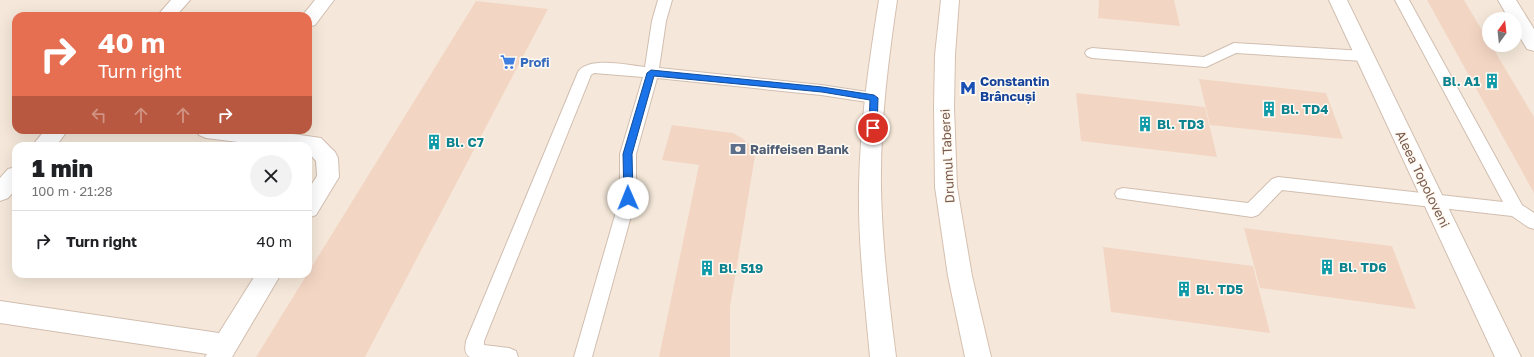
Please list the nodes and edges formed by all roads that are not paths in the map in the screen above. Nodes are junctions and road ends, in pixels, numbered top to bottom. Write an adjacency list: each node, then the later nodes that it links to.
1 (181, 0): 9 (street)
2 (325, 0): 10 (street)
3 (665, 0): 14 (lane)
4 (888, 0): 15 (street)
5 (950, 0): 34 (street, Drumul Taberei)
6 (1338, 0): 13 (street, Aleea Topoloveni)
7 (1402, 0): 26 (lane)
8 (1507, 0): 11 (street)
9 (170, 12)
10 (312, 16)
11 (1534, 45)
12 (1092, 53): 13 (lane)
13 (1364, 56): 24 (street, Aleea Topoloveni)
14 (651, 73): 15 (lane); 31 (lane); 32 (lane)
15 (874, 98): 33 (street)
16 (54, 134): 18 (street)
17 (238, 134): 19 (street)
18 (47, 142)
19 (298, 142)
20 (312, 144): 25 (street)
21 (12, 179): 22 (street)
22 (0, 192)
23 (1123, 194): 24 (lane)
24 (1434, 201): 26 (lane); 35 (street, Aleea Topoloveni)
25 (312, 202)
26 (1516, 210): 27 (lane)
27 (1534, 222)
28 (266, 278): 30 (street)
29 (0, 312): 30 (street)
30 (222, 351)
31 (508, 357)
32 (583, 357)
33 (883, 357)
34 (978, 357)
35 (1508, 357)

